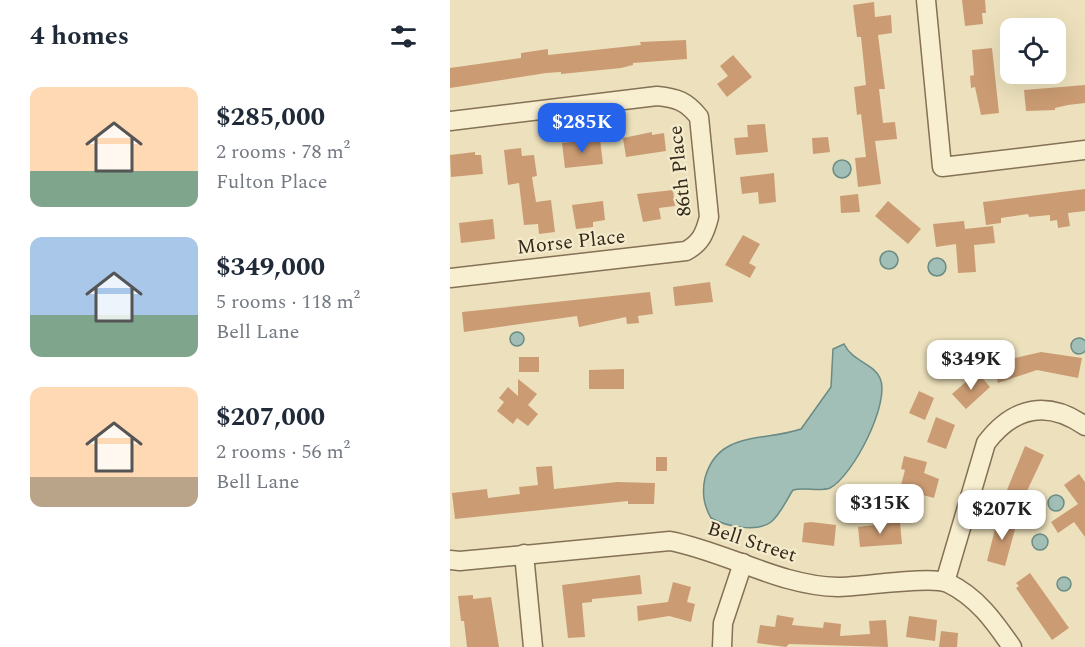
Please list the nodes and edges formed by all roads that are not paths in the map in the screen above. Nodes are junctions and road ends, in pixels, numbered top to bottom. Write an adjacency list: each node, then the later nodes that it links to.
1 (926, 0): 3 (street)
2 (450, 121): 4 (street, 86th Place)
3 (1085, 150)
4 (697, 245): 5 (street, Morse Place)
5 (450, 278)
6 (1085, 426): 10 (street)
7 (524, 554): 8 (street, Bell Street); 9 (street, Bell Street); 11 (street)
8 (450, 560)
9 (743, 563): 10 (street, Bell Street); 12 (street)
10 (945, 582): 13 (street)
11 (533, 647)
12 (722, 647)
13 (1012, 647)

